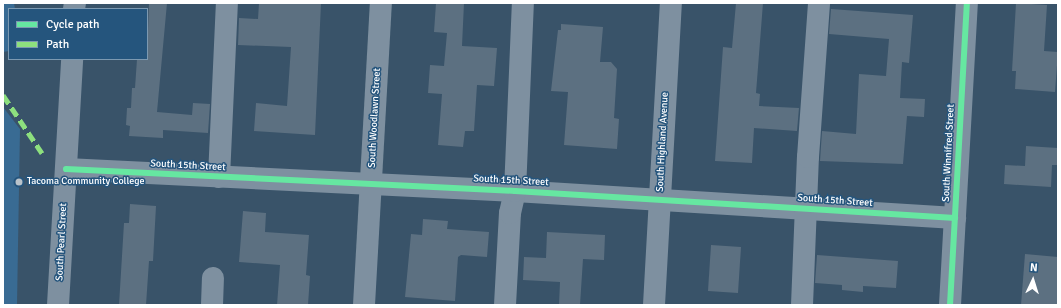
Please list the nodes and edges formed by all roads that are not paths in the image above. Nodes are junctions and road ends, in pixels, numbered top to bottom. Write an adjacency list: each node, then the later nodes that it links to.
1 (228, 3): 9 (street)
2 (381, 3): 10 (street, South Woodlawn Street)
3 (523, 3): 11 (street)
4 (671, 3): 12 (street, South Highland Avenue)
5 (819, 3): 13 (street)
6 (967, 3): 14 (street, South Winnifred Street)
7 (72, 60): 8 (street, South Pearl Street)
8 (66, 169): 9 (street, South 15th Street); 16 (street, South Pearl Street)
9 (219, 177): 10 (street, South 15th Street)
10 (371, 186): 11 (street, South 15th Street); 18 (street, South Woodlawn Street)
11 (515, 191): 12 (street, South 15th Street); 19 (street)
12 (660, 200): 13 (street, South 15th Street); 20 (street, South Highland Avenue)
13 (806, 209): 14 (street, South 15th Street); 21 (street)
14 (955, 218): 22 (street, South Winnifred Street)
15 (213, 278): 17 (street)
16 (58, 305)
17 (212, 305)
18 (364, 305)
19 (505, 305)
20 (654, 305)
21 (802, 305)
22 (950, 305)

